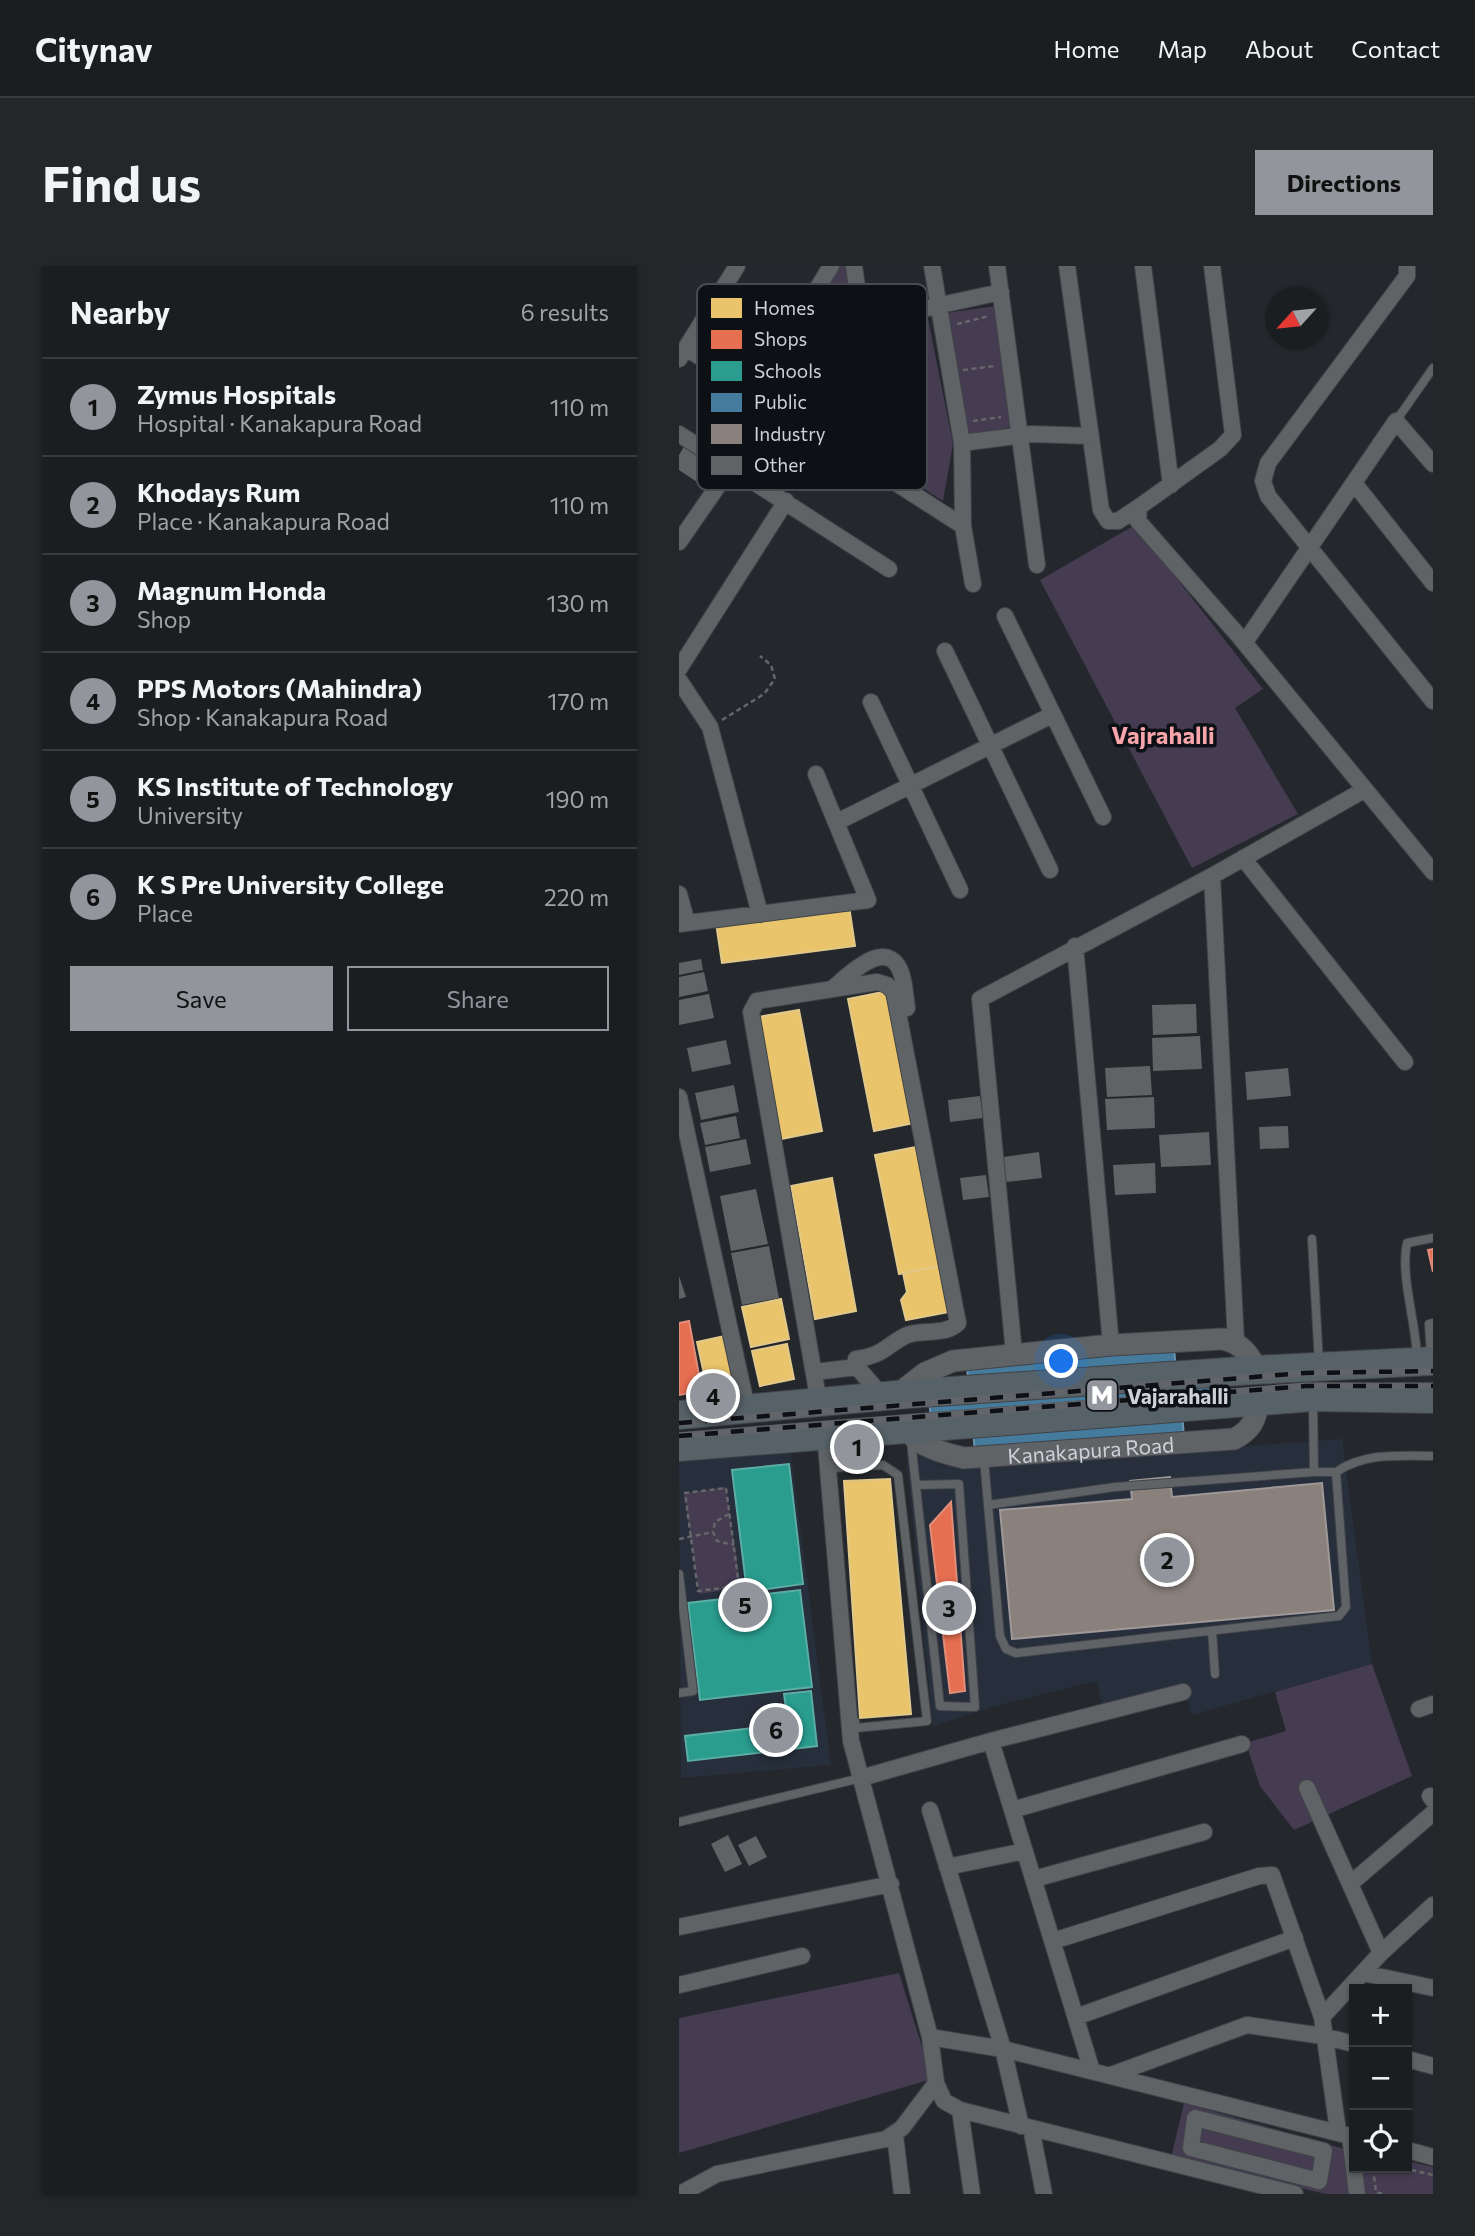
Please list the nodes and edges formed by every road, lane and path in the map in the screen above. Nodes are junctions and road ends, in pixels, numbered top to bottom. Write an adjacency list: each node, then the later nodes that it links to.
1 (737, 266): 10 (street)
2 (831, 266): 11 (street)
3 (854, 266): 12 (street)
4 (932, 266): 14 (street)
5 (997, 266): 13 (street)
6 (1067, 266): 28 (street)
7 (1143, 266): 33 (street)
8 (1212, 266): 33 (street)
9 (1407, 266): 41 (street)
10 (726, 284)
11 (820, 284)
12 (857, 284)
13 (1001, 292): 14 (street); 27 (street)
14 (937, 306): 15 (street); 29 (street)
15 (927, 308)
16 (998, 315): 17 (path)
17 (957, 323)
18 (697, 330): 19 (street)
19 (683, 353)
20 (1005, 364): 22 (path)
21 (1433, 368): 24 (lane)
22 (963, 370)
23 (1012, 416): 25 (path)
24 (1396, 421): 31 (street); 32 (street)
25 (970, 422)
26 (679, 434): 30 (street)
27 (1019, 435): 28 (street); 29 (street); 42 (street)
28 (1091, 436): 38 (street)
29 (962, 443): 39 (street)
30 (697, 445)
31 (1433, 464)
32 (1354, 483): 41 (street); 44 (street)
33 (1171, 485): 38 (street)
34 (715, 490): 40 (street)
35 (768, 490): 37 (street)
36 (906, 490): 39 (street)
37 (786, 501): 43 (street); 50 (street)
38 (1139, 507): 47 (street)
39 (963, 526): 45 (street)
40 (679, 542)
41 (1309, 548): 47 (street); 52 (street)
42 (1037, 565)
43 (889, 569)
44 (1433, 583)
45 (973, 584)
46 (1005, 616): 54 (street)
47 (1245, 642): 59 (street)
48 (945, 651): 56 (street)
49 (760, 656): 55 (path)
50 (679, 669)
51 (679, 680): 55 (street)
52 (1433, 701)
53 (871, 702): 58 (street)
54 (1052, 715): 56 (street); 60 (street)
55 (710, 727): 68 (street)
56 (990, 746): 58 (street); 63 (street)
57 (816, 774): 61 (street)
58 (911, 785): 61 (street); 66 (street)
59 (1364, 790): 62 (street); 64 (street)
60 (1103, 817)
61 (837, 822): 68 (street)
62 (1243, 858): 65 (street); 74 (street)
63 (1050, 870)
64 (1433, 872)
65 (1212, 876): 70 (street); 80 (street)
66 (960, 890)
67 (679, 894): 69 (street)
68 (760, 914): 69 (street)
69 (683, 923)
70 (1075, 946): 81 (street); 82 (street)
71 (830, 990): 72 (street); 76 (street); 87 (street)
72 (909, 1014)
73 (913, 1038): 76 (street)
74 (1405, 1062)
75 (680, 1102): 93 (street)
76 (922, 1134): 85 (street)
77 (1433, 1238): 83 (lane)
78 (1313, 1239): 84 (lane)
79 (1433, 1323): 83 (lane)
80 (1236, 1342): 81 (street); 86 (street)
81 (1111, 1345): 82 (street)
82 (1014, 1353): 88 (street)
83 (1427, 1361): 84 (highway)
84 (1319, 1366): 86 (highway)
85 (857, 1367): 87 (street); 88 (street)
86 (1260, 1369): 88 (highway); 91 (highway)
87 (815, 1371): 92 (street)
88 (895, 1395): 92 (highway)
89 (1313, 1397): 90 (highway, Kanakapura Road); 91 (highway, Kanakapura Road); 101 (lane)
90 (1433, 1399)
91 (1264, 1401): 95 (highway, Kanakapura Road); 99 (street, Kanakapura Road)
92 (819, 1403): 93 (highway)
93 (747, 1408): 94 (highway)
94 (679, 1415)
95 (909, 1432): 96 (highway, Kanakapura Road); 99 (street, Kanakapura Road); 103 (lane)
96 (829, 1433): 97 (highway, Kanakapura Road); 100 (lane); 119 (street)
97 (679, 1447)
98 (1433, 1455): 102 (lane)
99 (983, 1457): 104 (lane)
100 (835, 1468): 100 (lane)
101 (1314, 1472): 102 (lane); 104 (lane)
102 (1336, 1472): 113 (lane)
103 (916, 1485): 103 (lane)
104 (988, 1505): 113 (lane)
105 (729, 1514): 106 (path); 107 (path); 109 (path)
106 (713, 1532): 107 (path); 109 (path)
107 (691, 1536): 108 (path); 112 (path)
108 (679, 1539)
109 (734, 1545): 112 (path)
110 (679, 1574): 116 (lane)
111 (759, 1583): 112 (path)
112 (739, 1586)
113 (1212, 1631): 114 (lane)
114 (1215, 1674)
115 (1183, 1692): 117 (street)
116 (679, 1693)
117 (991, 1741): 119 (street); 122 (street)
118 (1242, 1744): 122 (street)
119 (861, 1778): 124 (lane); 129 (street)
120 (1307, 1788): 130 (street)
121 (930, 1810): 127 (street)
122 (1012, 1810): 126 (street)
123 (1433, 1813): 130 (street)
124 (679, 1822)
125 (1204, 1832): 128 (street)
126 (1025, 1851): 127 (street); 128 (street)
127 (947, 1867): 145 (street)
128 (1034, 1879): 134 (street)
129 (891, 1884): 132 (street); 143 (street)
130 (1350, 1884): 135 (street)
131 (1433, 1905): 135 (street)
132 (679, 1927)
133 (1295, 1938): 134 (street); 140 (street); 141 (street)
134 (1052, 1941): 140 (street)
135 (1381, 1953): 137 (street)
136 (802, 1956): 138 (street)
137 (1363, 1973): 139 (street); 141 (street)
138 (679, 1985)
139 (1433, 1988)
140 (1076, 2017): 148 (street)
141 (1322, 2017): 142 (street)
142 (1323, 2036): 144 (street); 149 (street); 156 (street)
143 (930, 2037): 145 (street); 150 (street)
144 (1349, 2044)
145 (1003, 2049): 148 (street); 153 (street)
146 (1412, 2060): 147 (street)
147 (1433, 2066)
148 (1092, 2071): 149 (street)
149 (1111, 2076): 151 (street)
150 (936, 2083): 152 (street); 155 (street)
151 (1245, 2108): 154 (street); 156 (street)
152 (960, 2110): 153 (street); 164 (street)
153 (1026, 2127): 165 (street); 166 (street)
154 (1239, 2129): 154 (street)
155 (895, 2135): 162 (street); 163 (street)
156 (1347, 2135): 167 (street)
157 (1412, 2151): 158 (street)
158 (1433, 2157)
159 (1412, 2170): 161 (path)
160 (1374, 2173): 168 (path)
161 (1433, 2175)
162 (680, 2194)
163 (902, 2194)
164 (972, 2194)
165 (1044, 2194)
166 (1295, 2194)
167 (1357, 2194)
168 (1383, 2194)

